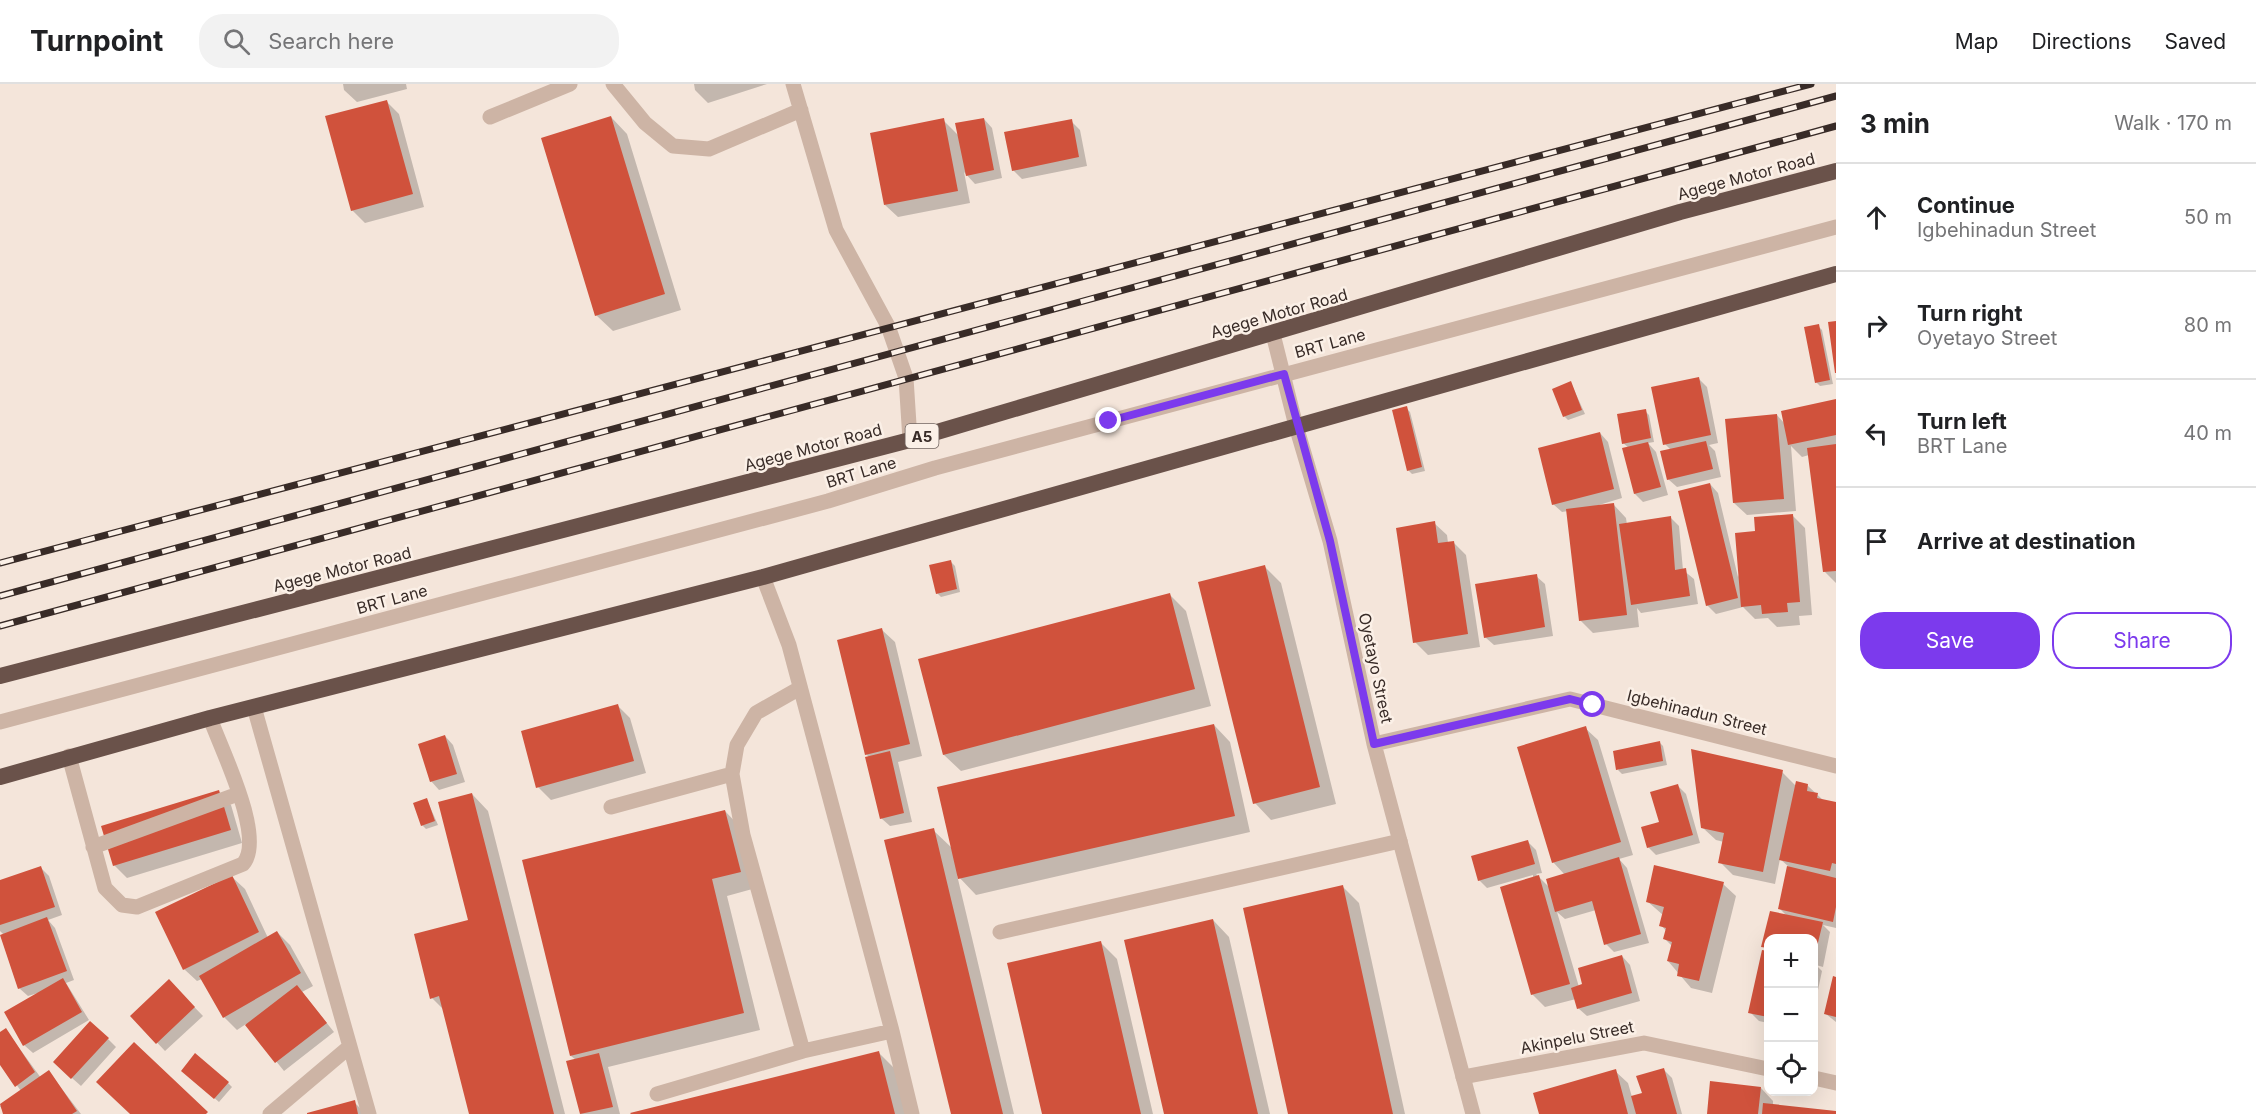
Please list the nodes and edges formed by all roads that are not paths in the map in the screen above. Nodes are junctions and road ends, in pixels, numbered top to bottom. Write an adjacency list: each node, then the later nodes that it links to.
1 (570, 84): 5 (street)
2 (613, 84): 4 (street)
3 (793, 84): 4 (street)
4 (801, 110): 12 (street)
5 (490, 117)
6 (1836, 171): 9 (highway, Agege Motor Road / A5)
7 (1836, 227): 10 (street, BRT Lane)
8 (1836, 274): 11 (highway)
9 (1273, 334): 10 (street, Oyetayo Street); 12 (highway, Agege Motor Road / A5)
10 (1284, 374): 11 (street, Oyetayo Street); 18 (street, BRT Lane)
11 (1296, 426): 13 (highway); 19 (street, Oyetayo Street)
12 (910, 440): 14 (highway, Agege Motor Road / A5)
13 (763, 577): 15 (street); 16 (highway)
14 (0, 676)
15 (800, 688): 22 (street); 29 (street)
16 (254, 707): 17 (highway); 30 (street)
17 (210, 718): 20 (highway); 24 (street)
18 (0, 722)
19 (1374, 744): 21 (street, Igbehinadun Street); 26 (street, Oyetayo Street)
20 (69, 756): 23 (highway); 27 (street)
21 (1836, 766)
22 (732, 774): 25 (street); 31 (street)
23 (0, 777)
24 (238, 794): 27 (street); 27 (street)
25 (611, 807)
26 (1400, 841): 28 (street); 33 (street, Oyetayo Street)
27 (93, 847)
28 (1000, 932)
29 (892, 1031): 31 (street); 39 (street)
30 (348, 1048): 37 (street); 38 (street)
31 (803, 1052): 36 (street)
32 (1764, 1068): 33 (street, Akinpelu Street)
33 (1463, 1077): 40 (street, Oyetayo Street)
34 (1818, 1079): 35 (street)
35 (1836, 1083)
36 (657, 1094)
37 (270, 1114)
38 (369, 1114)
39 (912, 1114)
40 (1473, 1114)

